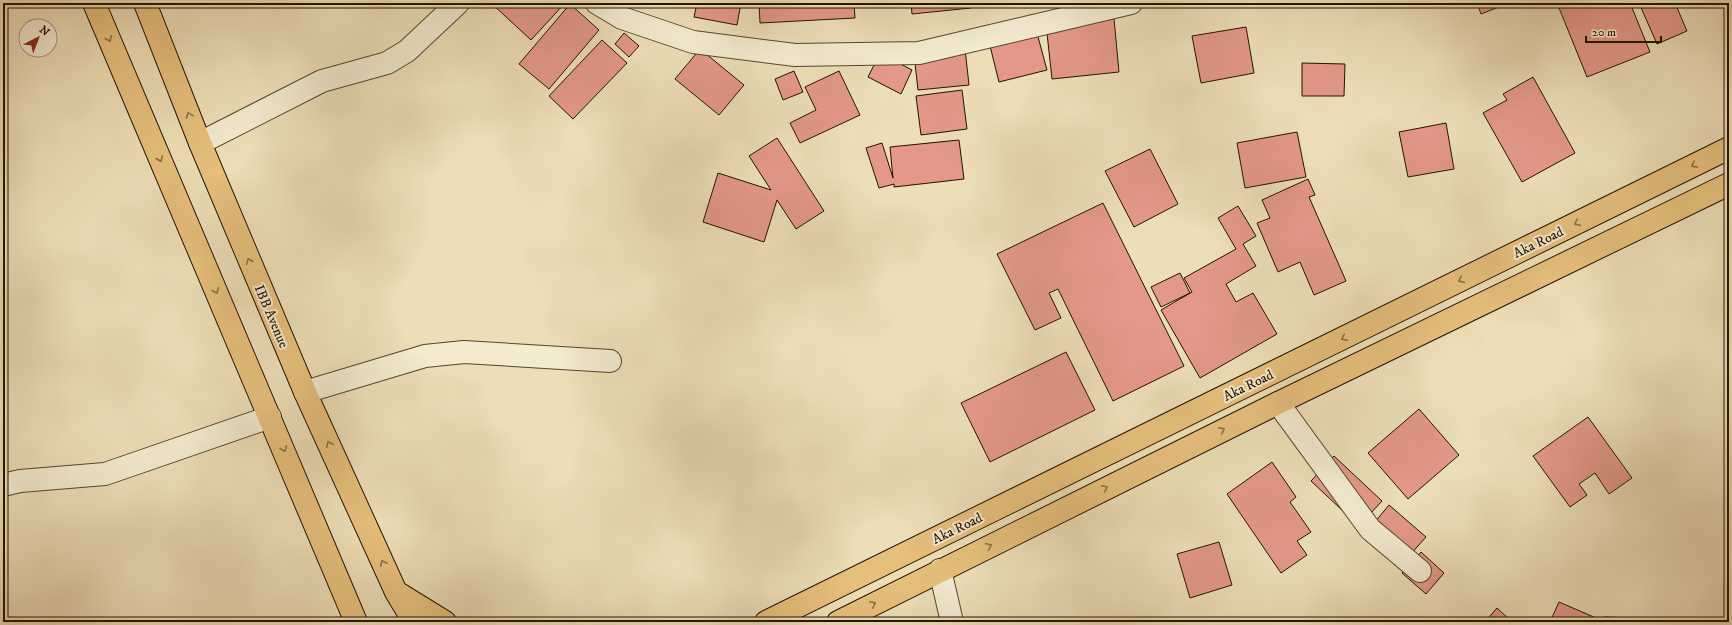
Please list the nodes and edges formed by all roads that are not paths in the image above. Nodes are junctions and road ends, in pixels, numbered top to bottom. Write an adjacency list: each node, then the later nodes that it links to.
1 (94, 3): 12 (main road, one-way to 12)
2 (145, 3): 6 (main road, IBB Avenue, one-way to 2)
3 (458, 3): 6 (street)
4 (597, 3): 5 (street)
5 (1131, 3)
6 (200, 144): 10 (main road, IBB Avenue, one-way to 6)
7 (1729, 148): 20 (main road, Aka Road, one-way to 20)
8 (1728, 186): 11 (main road, Aka Road)
9 (610, 361): 10 (street)
10 (305, 392): 16 (main road, IBB Avenue, one-way to 10)
11 (1278, 403): 14 (main road, Aka Road, one-way to 11); 15 (street)
12 (270, 417): 13 (street); 17 (main road, one-way to 17)
13 (3, 485)
14 (940, 570): 21 (main road, Aka Road, one-way to 14); 22 (street)
15 (1420, 571)
16 (396, 592): 18 (main road, IBB Avenue); 19 (main road)
17 (356, 622)
18 (414, 622)
19 (445, 622)
20 (766, 622)
21 (838, 622)
22 (952, 622)

